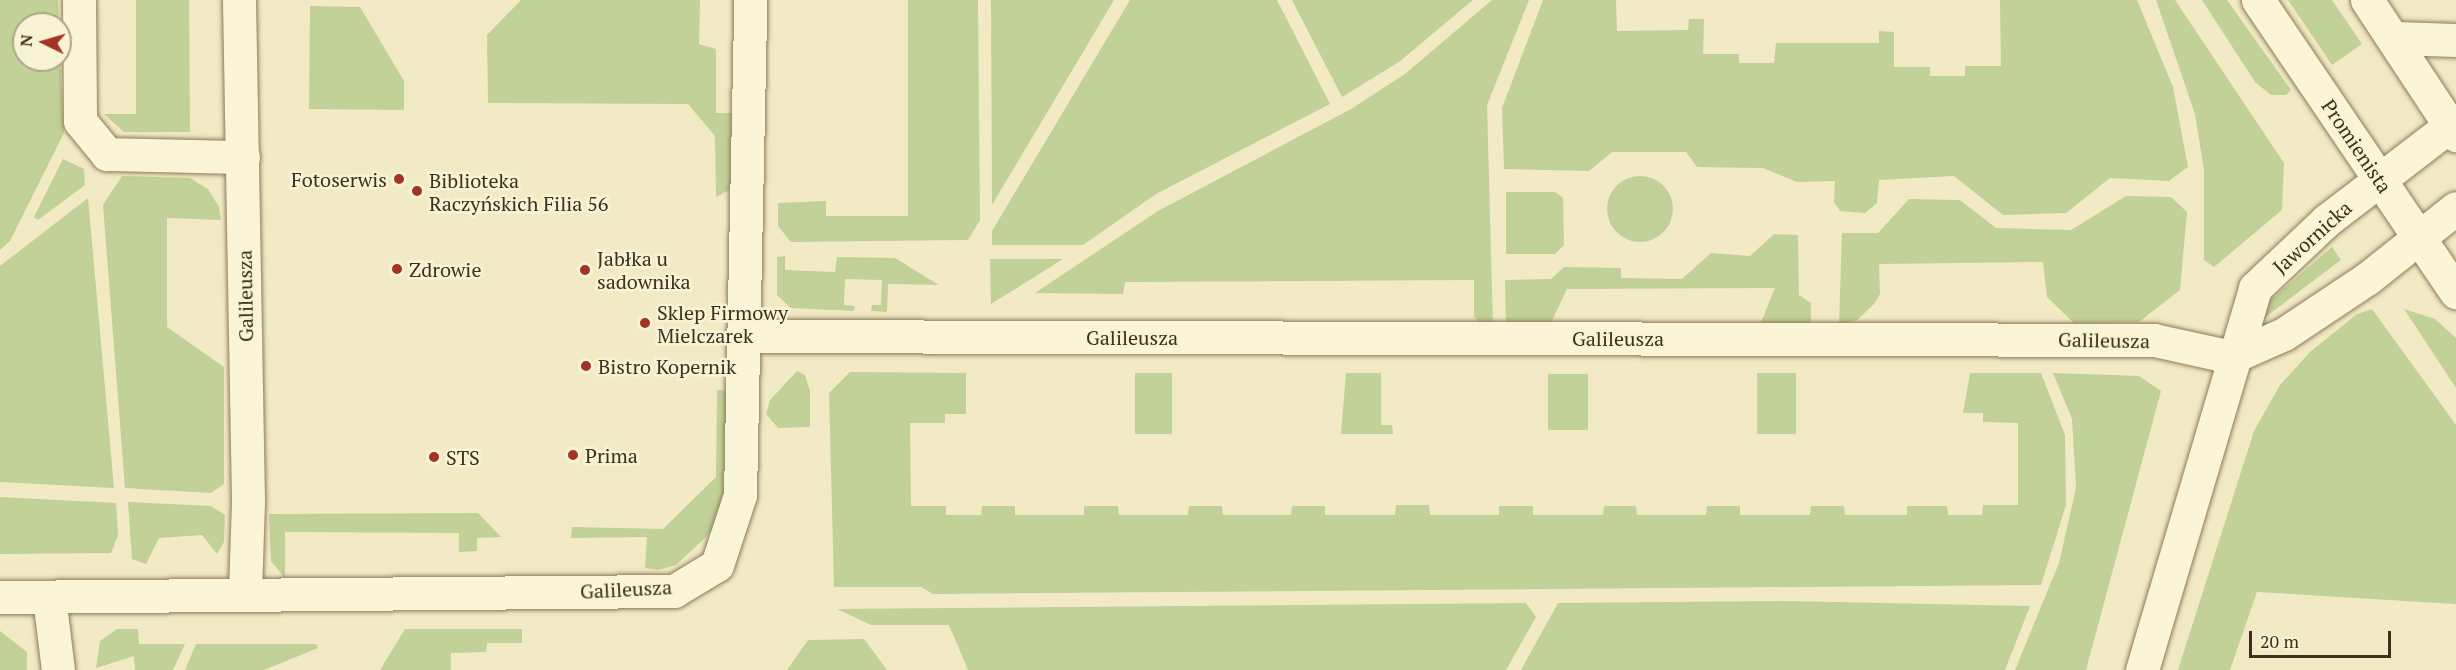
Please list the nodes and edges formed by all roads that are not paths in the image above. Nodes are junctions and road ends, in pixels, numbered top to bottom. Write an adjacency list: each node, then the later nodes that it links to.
1 (79, 0): 9 (street)
2 (239, 0): 9 (street, Galileusza)
3 (750, 0): 14 (street)
4 (2258, 0): 10 (street, Promienista)
5 (2367, 0): 6 (street)
6 (2396, 38): 7 (street); 8 (street)
7 (2456, 40)
8 (2454, 127): 10 (street, Jawornicka)
9 (243, 157): 16 (street, Galileusza)
10 (2379, 181): 12 (street, Promienista); 15 (street, Jawornicka)
11 (2456, 208): 12 (street)
12 (2420, 238): 13 (street, Promienista); 15 (street)
13 (2456, 292)
14 (742, 336): 15 (street, Galileusza); 16 (street, Galileusza)
15 (2232, 357): 20 (street, Jawornicka)
16 (245, 591): 18 (street, Galileusza)
17 (0, 597): 18 (street, Galileusza)
18 (49, 597): 19 (street)
19 (58, 670)
20 (2142, 670)

